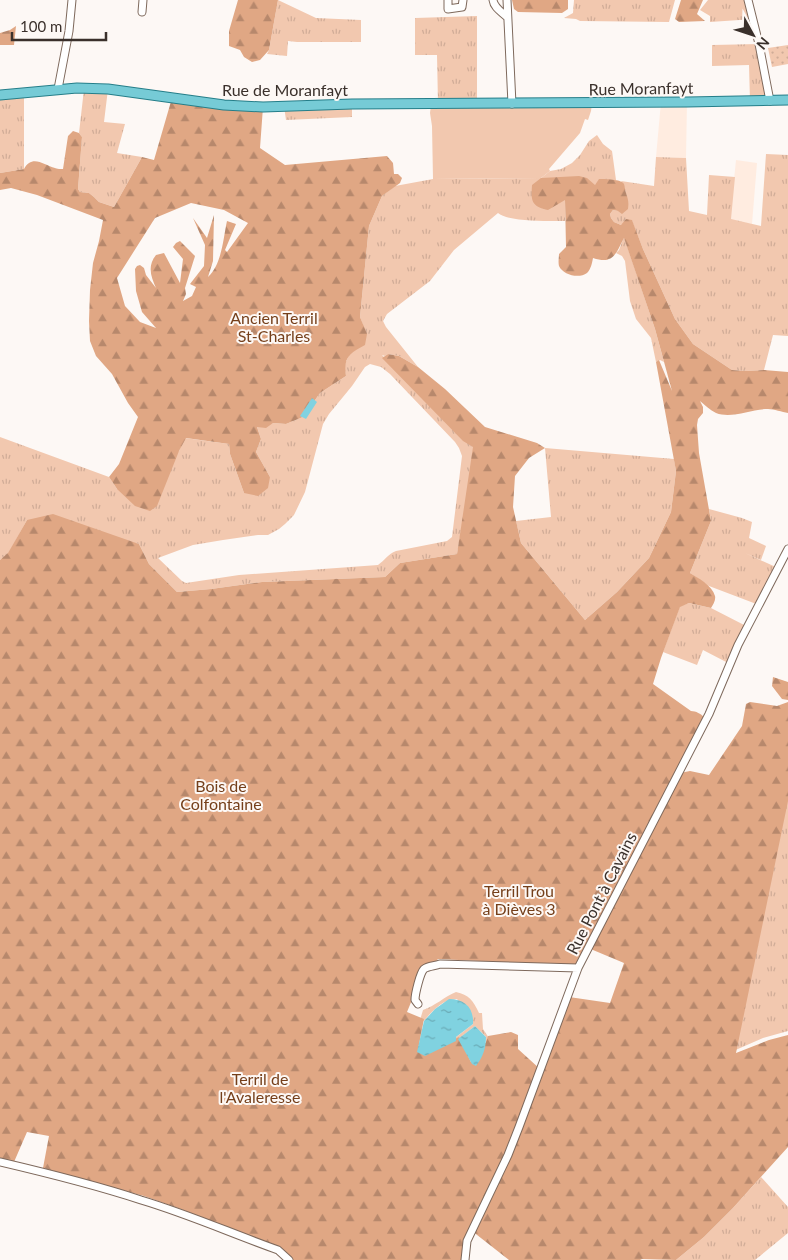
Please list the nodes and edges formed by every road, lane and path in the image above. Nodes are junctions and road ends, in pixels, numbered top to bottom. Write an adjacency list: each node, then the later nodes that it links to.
1 (72, 0): 10 (street)
2 (143, 0): 8 (street)
3 (448, 0): 4 (street)
4 (463, 0)
5 (493, 0): 9 (street)
6 (507, 0): 9 (street)
7 (748, 0): 12 (street)
8 (142, 12)
9 (507, 17): 14 (street)
10 (58, 89): 11 (main road, Rue de Moranfayt); 14 (main road, Rue de Moranfayt)
11 (0, 95)
12 (770, 100): 13 (main road, Rue Moranfayt); 14 (main road, Rue Moranfayt)
13 (788, 100)
14 (512, 104)
15 (788, 549): 16 (street, Rue Pont à Cavains)
16 (578, 968): 17 (street); 20 (street, Rue Pont à Cavains)
17 (418, 1004)
18 (0, 1162): 19 (street)
19 (289, 1260)
20 (465, 1260)

